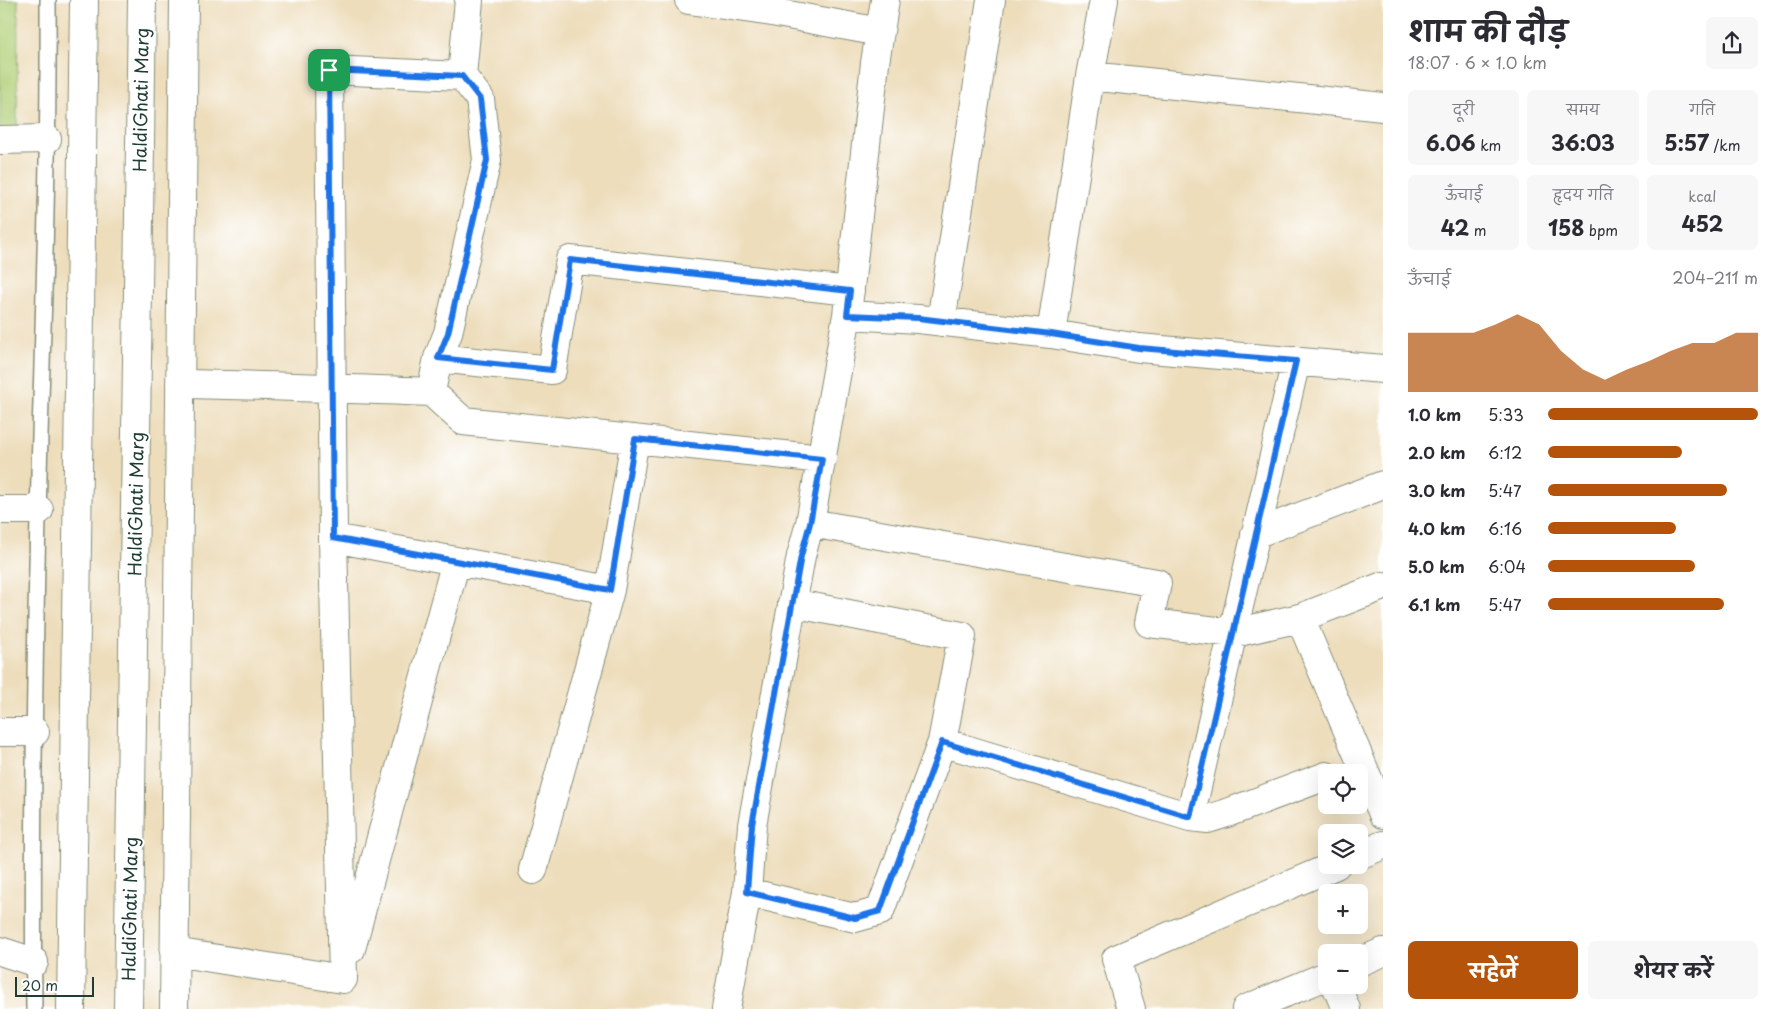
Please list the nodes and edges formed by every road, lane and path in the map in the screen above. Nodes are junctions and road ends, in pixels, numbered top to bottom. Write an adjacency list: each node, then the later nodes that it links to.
1 (48, 0): 15 (lane)
2 (84, 0): 62 (street)
3 (142, 0): 63 (street, HaldiGhati Marg)
4 (184, 0): 23 (street)
5 (469, 0): 12 (street)
6 (689, 0): 10 (street)
7 (885, 0): 11 (street)
8 (991, 0): 18 (street)
9 (1104, 0): 13 (street)
10 (773, 6): 11 (street)
11 (880, 32): 17 (street)
12 (462, 76): 20 (street); 24 (street)
13 (1090, 76): 14 (street); 19 (street)
14 (1383, 107)
15 (48, 139): 16 (street); 30 (lane)
16 (0, 140)
17 (849, 303): 18 (street); 20 (street); 27 (street)
18 (941, 322): 19 (street)
19 (1051, 334): 21 (street)
20 (438, 358): 25 (street)
21 (1296, 361): 22 (street); 32 (street)
22 (1383, 369)
23 (180, 384): 24 (street); 54 (street)
24 (332, 388): 25 (street); 33 (street)
25 (431, 392): 26 (street)
26 (635, 439): 27 (street); 36 (street)
27 (822, 459): 31 (street)
28 (1383, 485): 32 (street)
29 (0, 510): 30 (street)
30 (39, 510): 41 (lane)
31 (810, 523): 37 (street); 39 (street)
32 (1255, 534): 39 (street)
33 (333, 538): 34 (street); 59 (street)
34 (456, 561): 36 (street); 59 (street)
35 (1383, 586): 38 (street)
36 (610, 590): 50 (street)
37 (792, 603): 42 (street); 52 (street)
38 (1300, 618): 39 (street); 43 (street)
39 (1234, 633): 47 (street)
40 (0, 732): 41 (street)
41 (35, 732): 57 (lane)
42 (942, 742): 47 (street); 52 (street)
43 (1372, 759): 44 (street); 46 (street)
44 (1358, 764)
45 (1318, 779): 47 (street)
46 (1383, 814)
47 (1190, 817)
48 (1383, 845): 49 (street)
49 (1368, 852)
50 (533, 870)
51 (1318, 873): 66 (street)
52 (747, 892): 65 (street)
53 (0, 951): 57 (street)
54 (174, 952): 59 (street); 64 (street)
55 (1383, 952): 56 (street)
56 (1368, 958)
57 (34, 962): 61 (lane)
58 (1318, 979): 67 (street)
59 (343, 980)
60 (1340, 994): 68 (street)
61 (34, 1009)
62 (71, 1009)
63 (128, 1009)
64 (174, 1009)
65 (726, 1009)
66 (1131, 1009)
67 (1246, 1009)
68 (1346, 1009)

